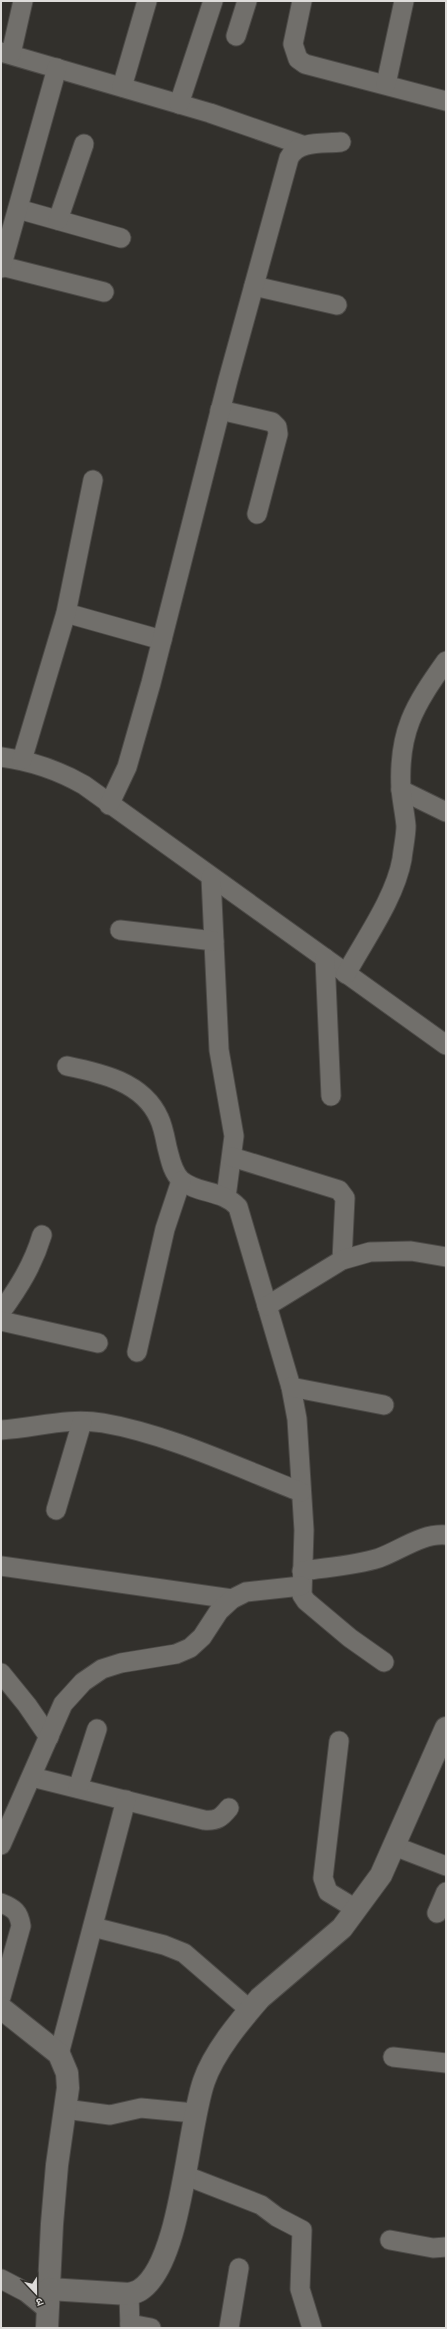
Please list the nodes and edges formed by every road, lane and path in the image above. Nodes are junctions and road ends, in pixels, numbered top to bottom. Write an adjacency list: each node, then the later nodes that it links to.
1 (23, 1): 8 (street)
2 (147, 1): 11 (street)
3 (213, 1): 13 (street)
4 (246, 1): 7 (street)
5 (302, 1): 10 (street)
6 (404, 1): 10 (street)
7 (236, 36)
8 (6, 53): 9 (street)
9 (57, 68): 11 (street); 17 (street)
10 (386, 84): 12 (street)
11 (122, 87): 13 (street)
12 (446, 101)
13 (179, 104): 16 (street)
14 (341, 142): 16 (street)
15 (84, 144): 18 (street)
16 (302, 145): 21 (street)
17 (18, 209): 18 (street); 20 (street)
18 (58, 220): 19 (street)
19 (121, 238)
20 (1, 267): 22 (street)
21 (254, 286): 23 (street); 24 (street)
22 (104, 292)
23 (337, 305)
24 (220, 410): 26 (street); 28 (street)
25 (93, 480): 27 (street)
26 (256, 514)
27 (66, 613): 28 (street); 31 (street)
28 (162, 640): 33 (street)
29 (445, 665): 32 (street)
30 (1, 757): 31 (street)
31 (22, 760): 33 (street)
32 (401, 790): 34 (street); 39 (street)
33 (109, 805): 35 (street)
34 (446, 812)
35 (211, 877): 37 (street); 38 (street)
36 (120, 930): 37 (street)
37 (214, 941): 43 (street)
38 (325, 958): 39 (street); 42 (street)
39 (346, 974): 40 (street)
40 (446, 1045)
41 (67, 1066): 44 (street)
42 (331, 1096)
43 (232, 1157): 45 (street); 48 (street)
44 (182, 1181): 45 (street); 53 (street)
45 (226, 1197): 49 (street)
46 (42, 1236): 50 (street)
47 (446, 1257): 48 (street)
48 (342, 1260): 49 (street)
49 (267, 1306): 54 (street)
50 (1, 1312)
51 (1, 1322): 52 (street)
52 (98, 1343)
53 (137, 1352)
54 (291, 1387): 55 (street); 58 (street)
55 (384, 1405)
56 (82, 1422): 57 (street); 58 (street); 59 (street)
57 (1, 1430)
58 (301, 1492): 62 (street)
59 (56, 1510)
60 (446, 1535): 62 (street)
61 (1, 1566): 63 (street)
62 (301, 1578): 63 (street); 64 (street)
63 (232, 1600): 68 (street)
64 (384, 1662)
65 (1, 1673): 68 (street)
66 (97, 1729): 71 (street)
67 (446, 1730): 75 (street)
68 (49, 1737): 70 (street)
69 (339, 1741): 79 (street)
70 (32, 1777): 71 (street); 74 (street)
71 (78, 1788): 72 (street)
72 (126, 1800): 73 (street); 81 (street)
73 (229, 1808)
74 (1, 1845)
75 (394, 1846): 76 (street); 79 (street)
76 (446, 1866)
77 (446, 1892): 80 (street)
78 (1, 1903): 82 (street)
79 (356, 1909): 84 (street)
80 (437, 1913)
81 (93, 1928): 84 (street); 85 (street)
82 (1, 1997)
83 (1, 2008): 85 (street)
84 (250, 2010): 89 (street)
85 (59, 2054): 88 (street)
86 (393, 2057): 87 (street)
87 (446, 2063)
88 (65, 2109): 89 (street); 95 (street)
89 (194, 2113): 90 (street)
90 (184, 2175): 96 (street); 101 (street)
91 (390, 2240): 92 (street)
92 (446, 2247)
93 (239, 2268): 100 (street)
94 (1, 2279): 97 (street)
95 (49, 2289): 96 (street); 97 (street)
96 (129, 2294): 98 (street)
97 (48, 2319)
98 (130, 2326): 99 (street)
99 (151, 2328)
100 (229, 2328)
101 (312, 2328)

